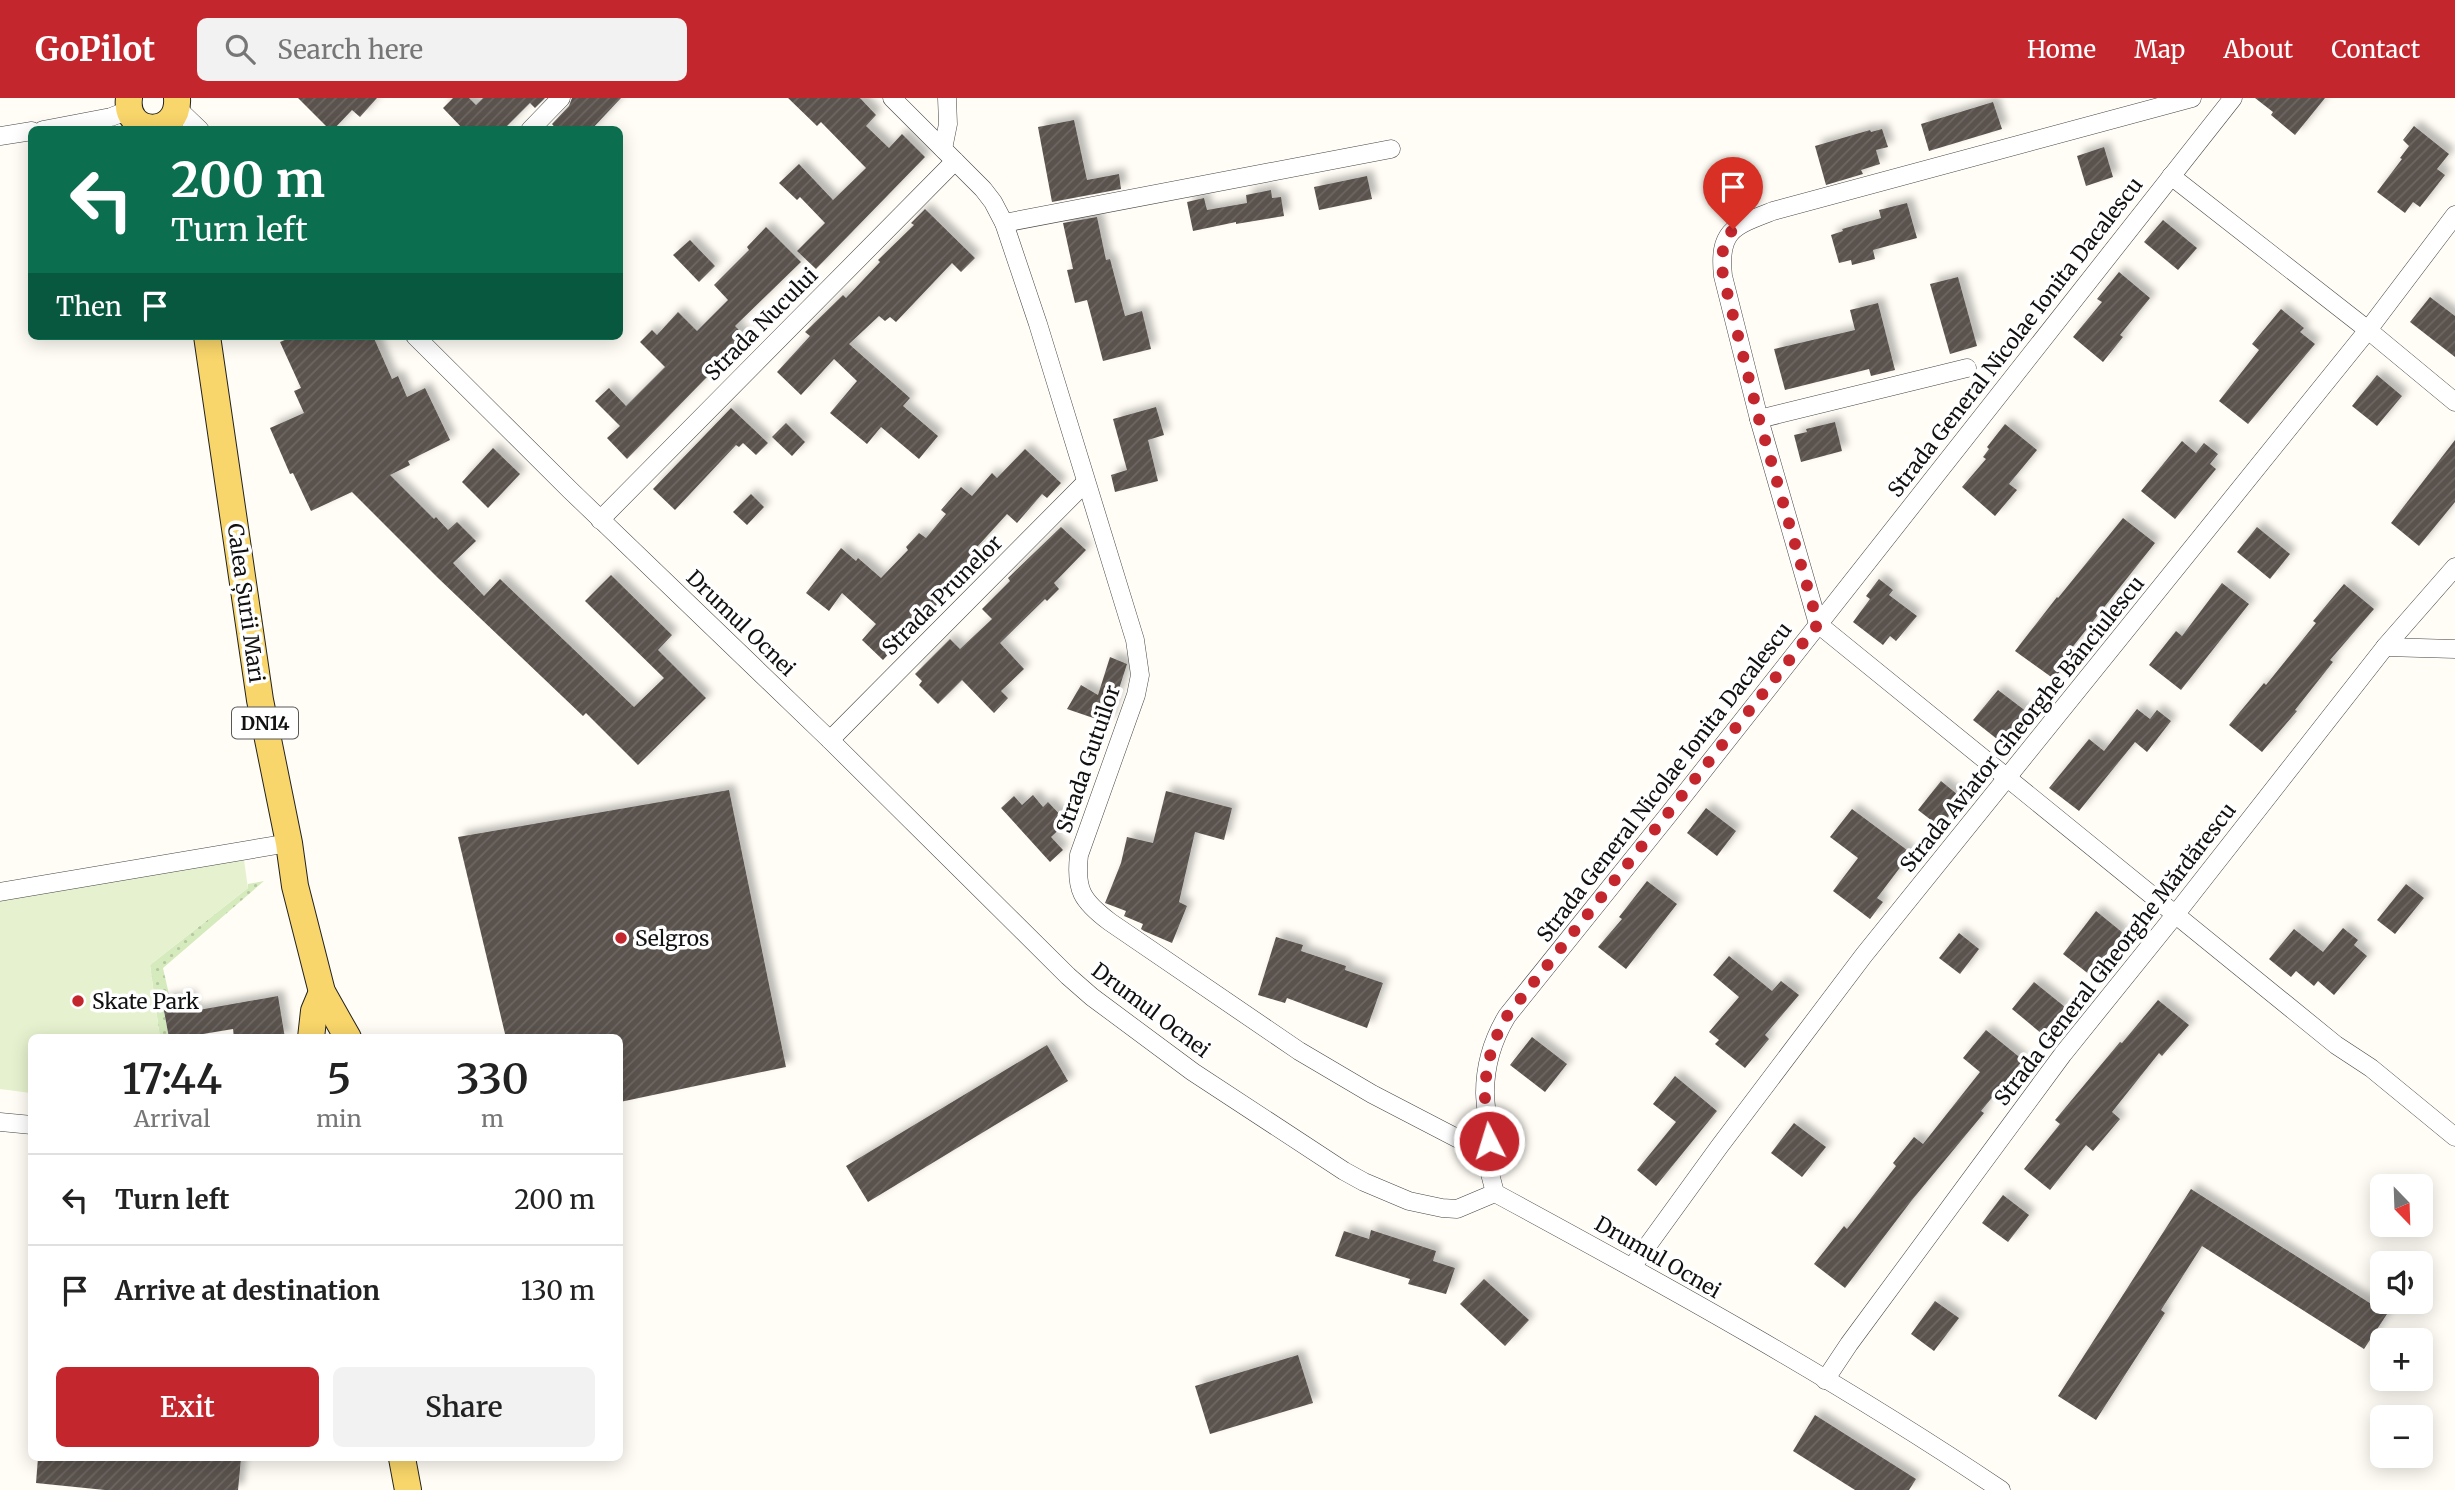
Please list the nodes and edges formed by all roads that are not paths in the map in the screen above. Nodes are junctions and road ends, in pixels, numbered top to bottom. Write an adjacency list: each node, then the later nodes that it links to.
1 (561, 98): 10 (street)
2 (892, 98): 14 (street, Strada Gutuilor)
3 (947, 98): 14 (street)
4 (2192, 98): 23 (street)
5 (2233, 98): 15 (street, Strada General Nicolae Ionita Dacalescu)
6 (129, 104): 7 (main road); 8 (street)
7 (167, 118): 9 (street)
8 (65, 126)
9 (189, 126)
10 (534, 126)
11 (28, 132): 12 (street)
12 (0, 136)
13 (1391, 149): 17 (street)
14 (949, 155): 17 (street, Strada Gutuilor); 25 (street, Strada Nucului)
15 (2171, 176): 18 (street); 27 (street, Strada General Nicolae Ionita Dacalescu)
16 (2455, 215): 18 (street, Strada Aviator Gheorghe Bănciulescu)
17 (1004, 223): 24 (street, Strada Gutuilor)
18 (2368, 330): 22 (street); 31 (street, Strada Aviator Gheorghe Bănciulescu)
19 (208, 340): 32 (main road, Calea Șurii Mari / DN14)
20 (419, 340): 25 (street, Drumul Ocnei)
21 (1967, 368): 23 (street)
22 (2455, 402)
23 (1759, 419): 27 (street)
24 (1086, 482): 30 (street, Strada Prunelor); 41 (street, Strada Gutuilor)
25 (600, 520): 30 (street, Drumul Ocnei)
26 (2455, 567): 28 (street, Strada General Gheorghe Mărdărescu)
27 (1818, 624): 31 (street); 41 (street, Strada General Nicolae Ionita Dacalescu)
28 (2385, 647): 29 (street); 34 (street, Strada General Gheorghe Mărdărescu)
29 (2455, 649)
30 (830, 740): 42 (street, Drumul Ocnei)
31 (2007, 778): 34 (street); 43 (street, Strada Aviator Gheorghe Bănciulescu)
32 (289, 843): 33 (street); 35 (main road, Calea Șurii Mari / DN14)
33 (0, 892)
34 (2175, 915): 40 (street); 44 (street, Strada General Gheorghe Mărdărescu)
35 (322, 992): 36 (main road); 37 (main road, Calea Șurii Mari / DN14)
36 (311, 1034)
37 (346, 1034)
38 (0, 1122): 39 (street)
39 (28, 1125)
40 (2455, 1137)
41 (1486, 1158): 42 (street)
42 (1495, 1193): 43 (street, Drumul Ocnei)
43 (1632, 1268): 44 (street, Drumul Ocnei)
44 (1825, 1380): 47 (street, Drumul Ocnei)
45 (403, 1461): 46 (main road)
46 (408, 1490)
47 (2001, 1490)

